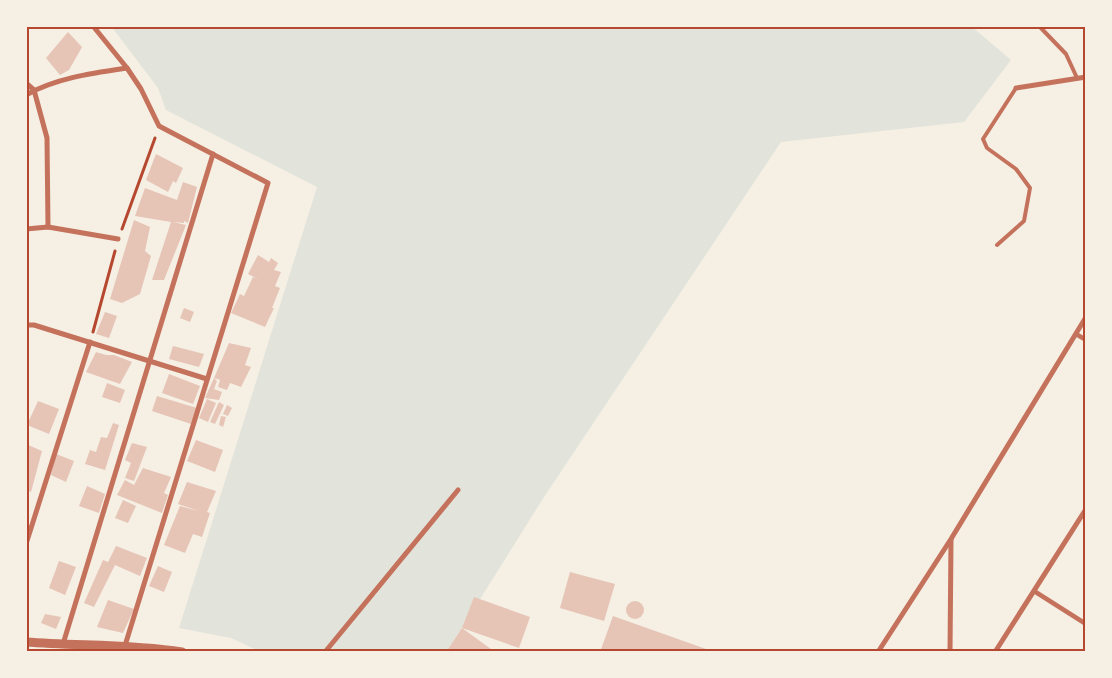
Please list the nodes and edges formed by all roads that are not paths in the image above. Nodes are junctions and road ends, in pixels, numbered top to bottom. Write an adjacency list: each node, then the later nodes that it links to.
1 (93, 26): 3 (street)
2 (1039, 26): 5 (lane)
3 (127, 68): 8 (street); 10 (street)
4 (1086, 77): 5 (street)
5 (1077, 78): 7 (street)
6 (26, 83): 8 (street)
7 (1016, 88): 14 (lane)
8 (34, 90): 9 (street); 11 (street)
9 (26, 95)
10 (213, 154): 20 (street); 21 (street)
11 (48, 227): 12 (street); 13 (street)
12 (26, 229)
13 (118, 240)
14 (997, 244)
15 (1086, 317): 17 (street)
16 (26, 325): 19 (street)
17 (1076, 334): 18 (street); 24 (street)
18 (1086, 340)
19 (90, 342): 20 (street); 25 (street)
20 (151, 361): 21 (street); 29 (street)
21 (207, 379): 30 (street)
22 (458, 490): 32 (street)
23 (1086, 509): 26 (street)
24 (951, 539): 33 (street); 34 (street)
25 (26, 544)
26 (1034, 591): 27 (street); 35 (street)
27 (1086, 624)
28 (27, 644): 29 (street)
29 (63, 645): 30 (street)
30 (124, 649): 31 (street)
31 (182, 652)
32 (325, 652)
33 (878, 652)
34 (950, 652)
35 (995, 652)

